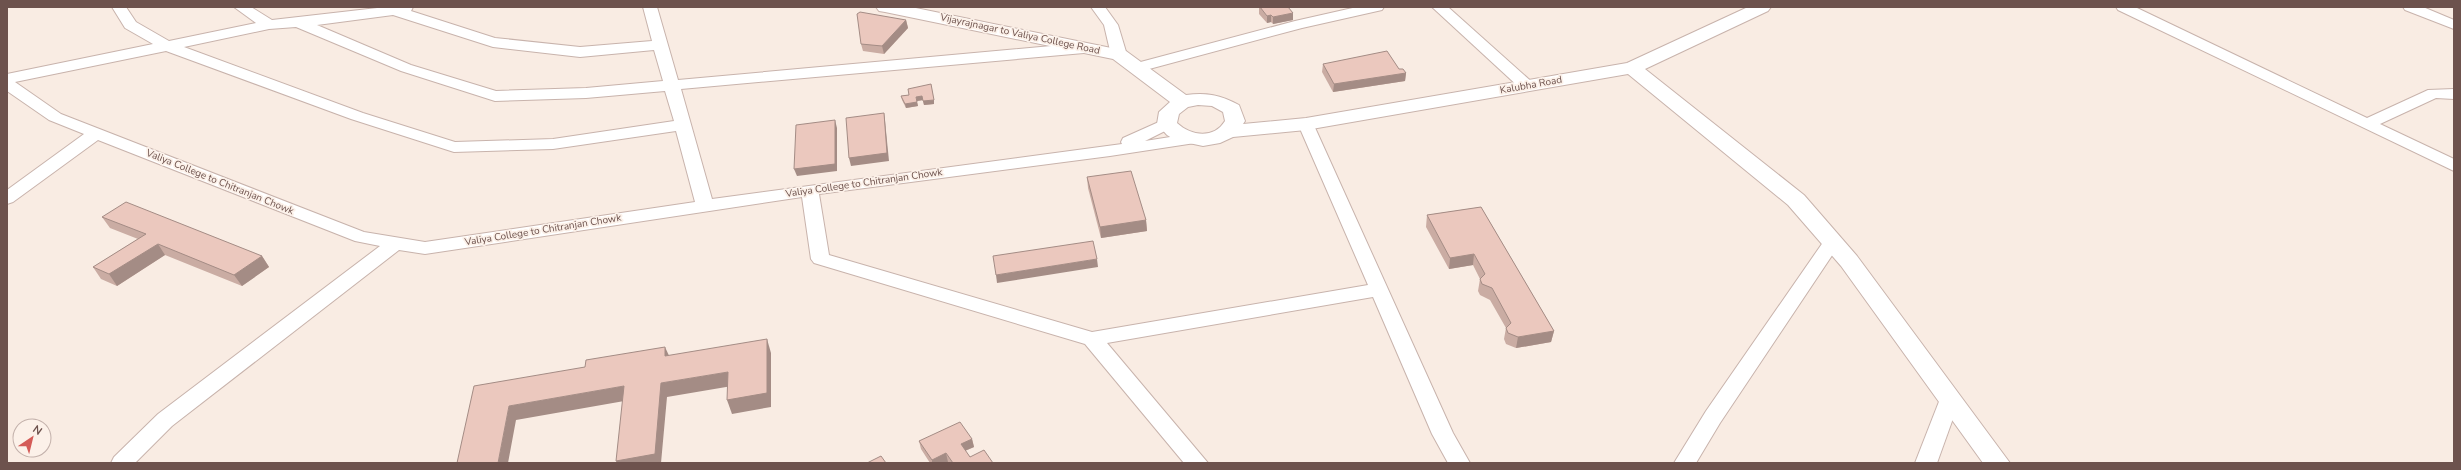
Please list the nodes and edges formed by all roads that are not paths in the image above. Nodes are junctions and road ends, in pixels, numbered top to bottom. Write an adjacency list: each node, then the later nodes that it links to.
1 (119, 7): 17 (street)
2 (241, 7): 14 (street)
3 (413, 7): 12 (street)
4 (650, 7): 16 (street)
5 (885, 7): 18 (street, Vijayrajnagar to Valiya College Road)
6 (1098, 7): 19 (street)
7 (1376, 7): 21 (street)
8 (1439, 7): 25 (street)
9 (1762, 7): 20 (street, Kalubha Road)
10 (2122, 7): 31 (street)
11 (2410, 7): 15 (street)
12 (394, 10): 13 (street); 16 (street)
13 (298, 22): 14 (street); 24 (street)
14 (269, 25): 17 (street)
15 (2454, 25)
16 (660, 45): 24 (street)
17 (167, 46): 22 (street); 32 (street)
18 (1084, 48): 19 (street, Vijayrajnagar to Valiya College Road); 24 (street)
19 (1119, 55): 21 (street, Vijayrajnagar to Valiya College Road)
20 (1632, 68): 25 (street, Kalubha Road); 41 (street)
21 (1144, 71): 27 (street, Vijayrajnagar to Valiya College Road); 28 (street, Vijayrajnagar to Valiya College Road)
22 (7, 79)
23 (7, 84): 34 (street, Valiya College to Chitranjan Chowk)
24 (672, 86): 32 (street)
25 (1527, 86): 33 (street, Kalubha Road)
26 (2454, 94): 31 (street)
27 (1207, 99): 28 (street); 29 (street)
28 (1182, 102): 30 (street)
29 (1232, 123): 33 (street, Kalubha Road); 35 (street)
30 (1167, 124): 35 (street); 36 (street, Valiya College to Chitranjan Chowk)
31 (2367, 124): 37 (street)
32 (683, 125): 40 (street)
33 (1297, 125): 43 (street)
34 (97, 133): 39 (street); 42 (street, Valiya College to Chitranjan Chowk)
35 (1189, 139): 36 (street, Valiya College to Chitranjan Chowk)
36 (1110, 151): 38 (street, Valiya College to Chitranjan Chowk)
37 (2454, 166)
38 (810, 190): 40 (street, Valiya College to Chitranjan Chowk); 44 (street)
39 (7, 198)
40 (705, 206): 42 (street, Valiya College to Chitranjan Chowk)
41 (1832, 242): 45 (street); 49 (street)
42 (396, 243): 46 (street)
43 (1379, 289): 44 (street); 48 (street)
44 (1092, 339): 47 (street)
45 (1950, 399): 50 (street); 51 (street)
46 (122, 463)
47 (1197, 463)
48 (1459, 463)
49 (1685, 463)
50 (1926, 463)
51 (1997, 463)

